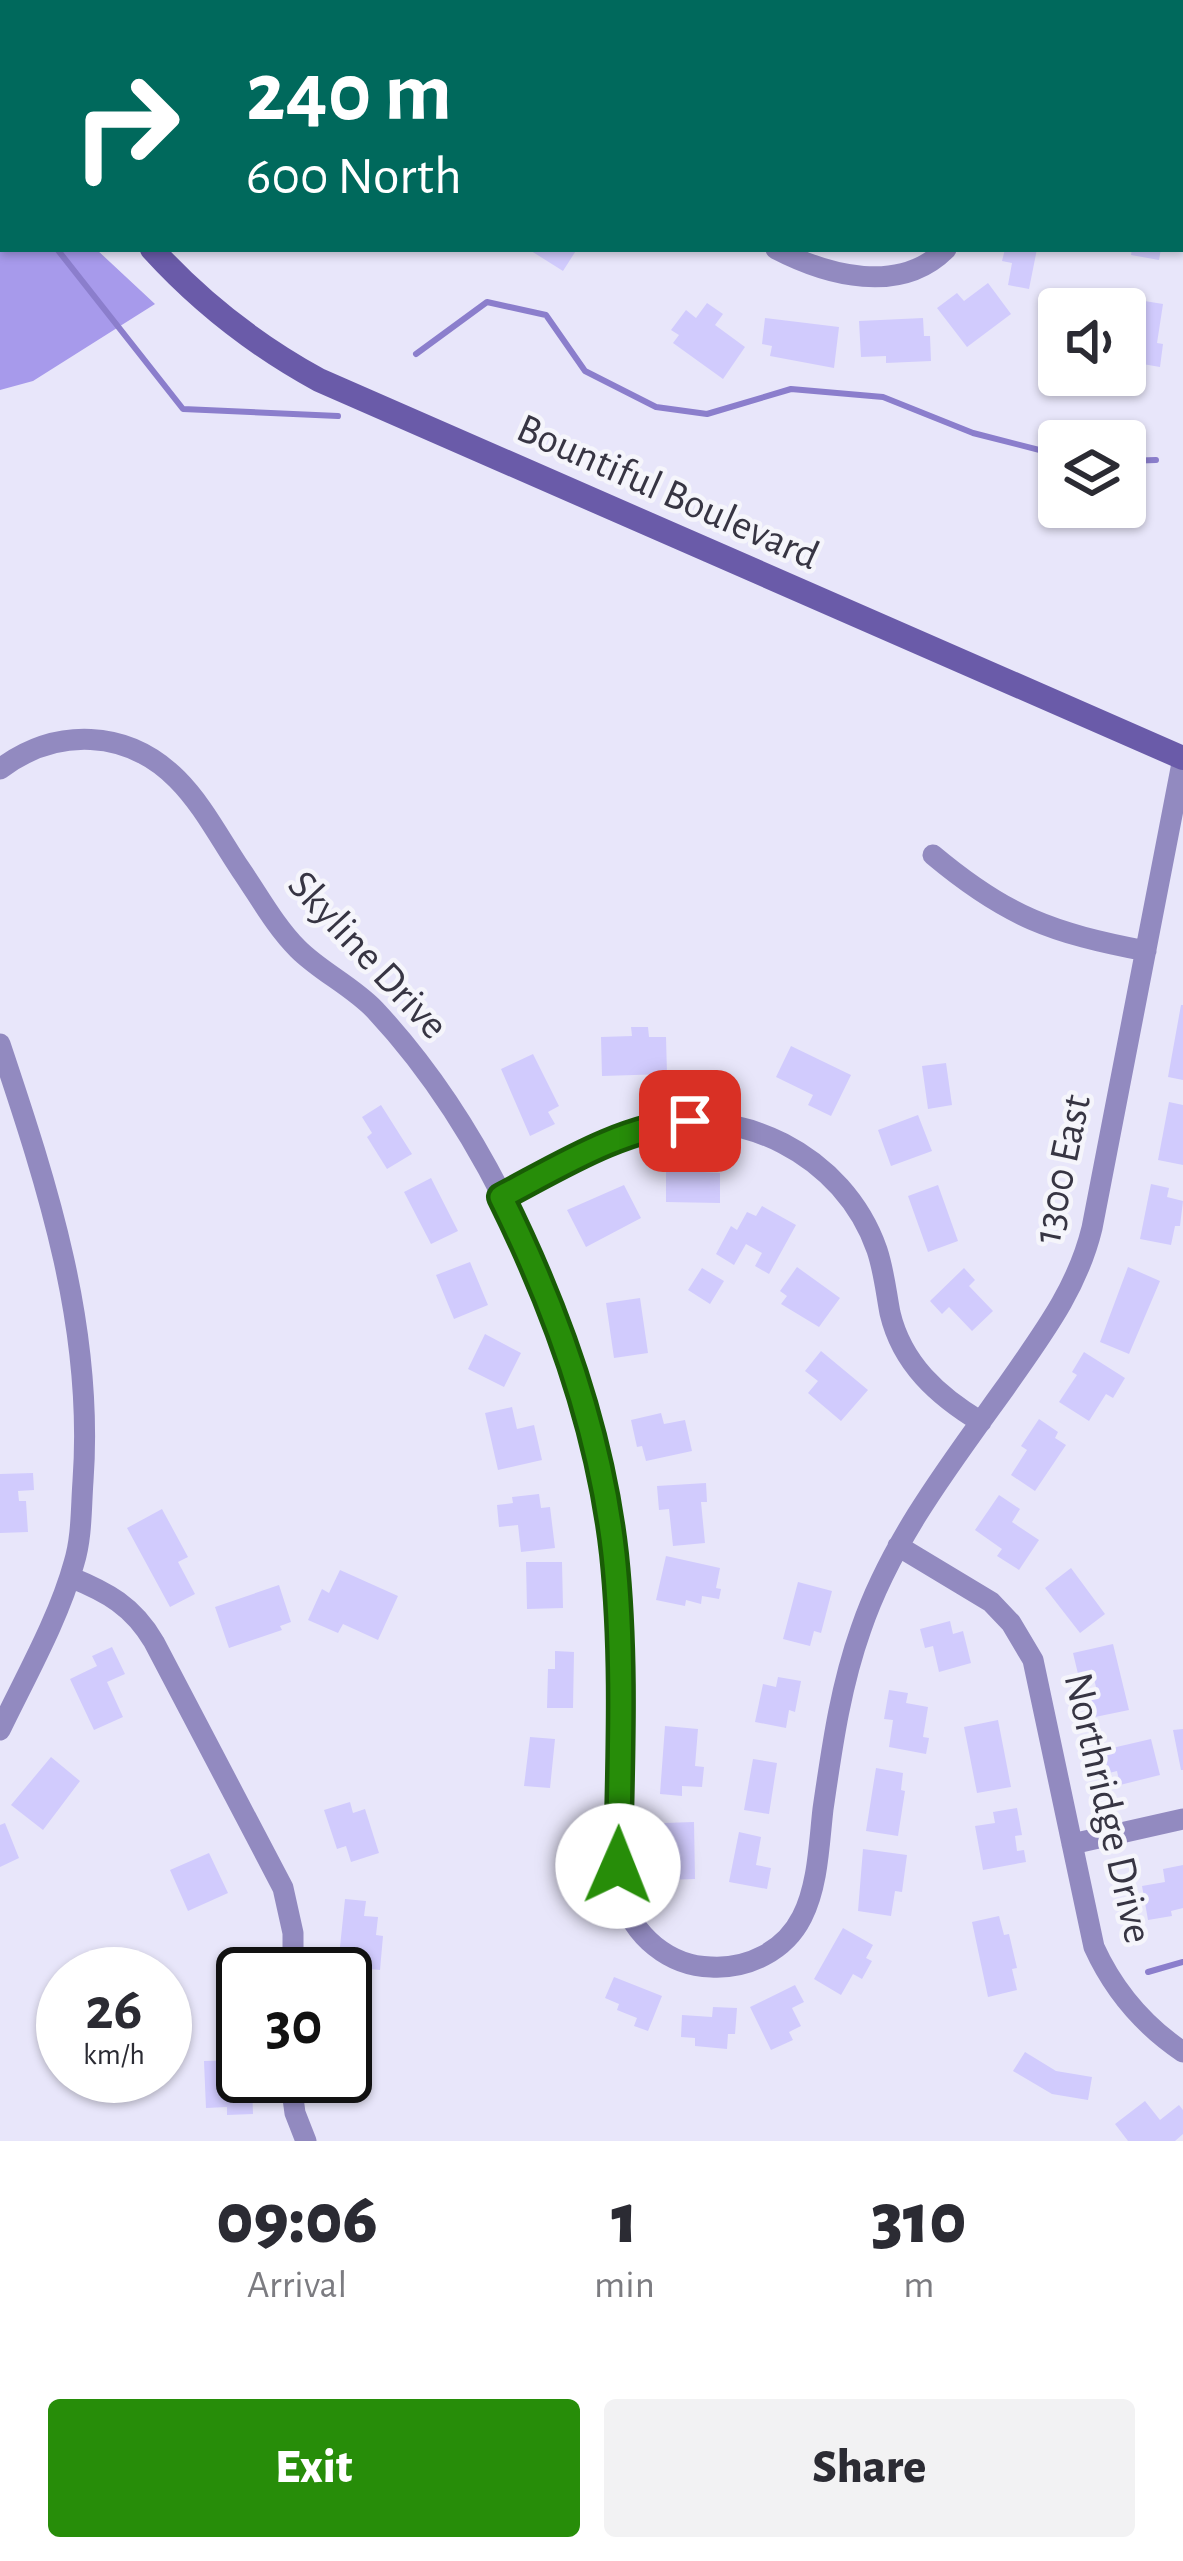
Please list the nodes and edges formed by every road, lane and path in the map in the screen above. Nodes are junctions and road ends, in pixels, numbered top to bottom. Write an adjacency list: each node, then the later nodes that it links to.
1 (155, 252): 4 (main road, Bountiful Boulevard)
2 (784, 252): 3 (street)
3 (942, 252)
4 (1183, 758): 7 (street, 1300 East)
5 (0, 769): 9 (street, Skyline Drive)
6 (933, 855): 7 (street)
7 (1147, 951): 10 (street, 1300 East)
8 (0, 1044): 12 (street)
9 (501, 1197): 10 (street); 11 (street, Skyline Drive)
10 (981, 1422): 11 (street, 1300 East)
11 (898, 1546): 15 (street, Northridge Drive)
12 (70, 1577): 13 (street); 16 (street)
13 (0, 1730)
14 (1183, 1819): 15 (street)
15 (1072, 1844): 17 (street, Northridge Drive)
16 (292, 1947)
17 (1183, 2052)
18 (294, 2103): 19 (street)
19 (306, 2141)

